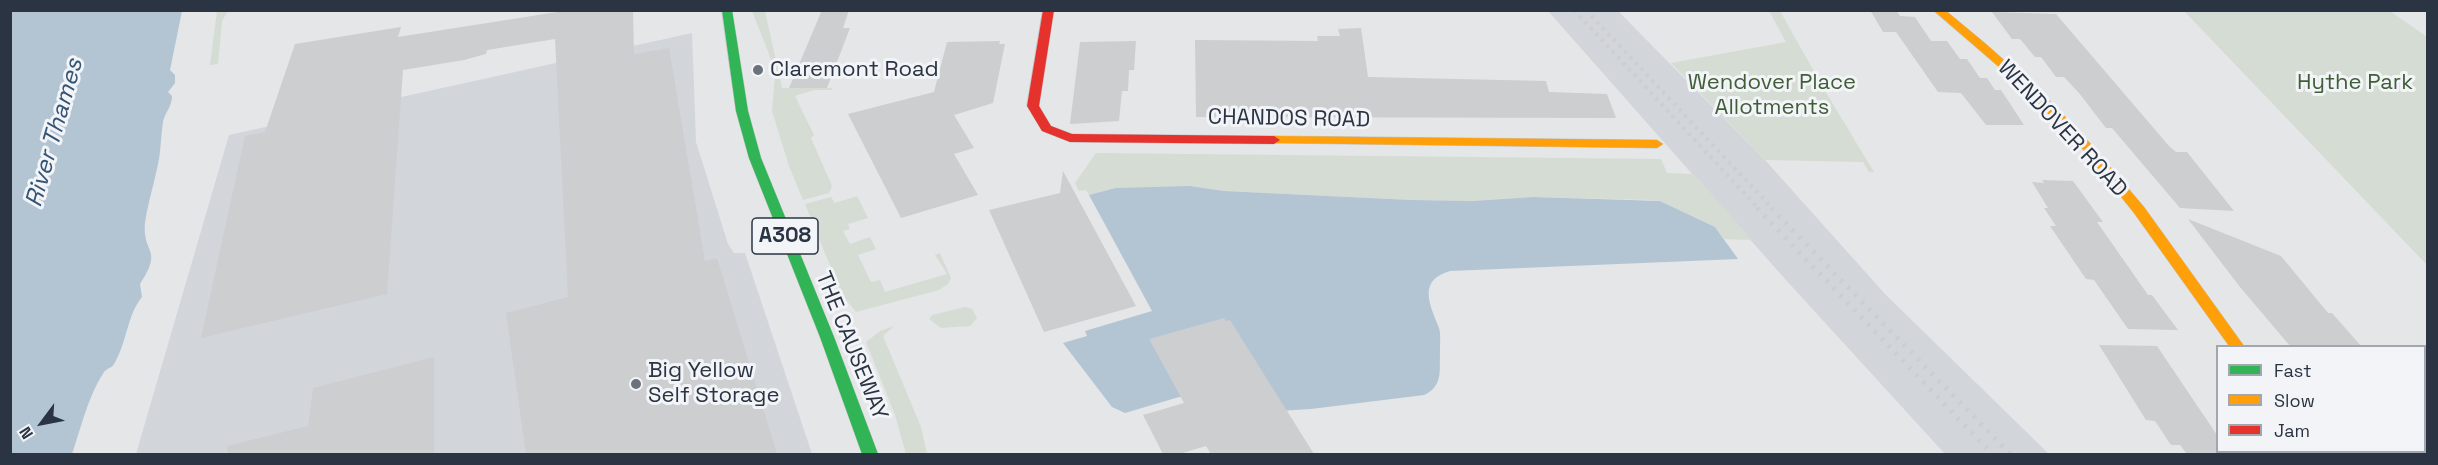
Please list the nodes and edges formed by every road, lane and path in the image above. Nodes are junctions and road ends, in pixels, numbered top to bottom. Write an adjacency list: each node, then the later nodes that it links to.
1 (726, 10): 6 (street, THE CAUSEWAY / A308)
2 (1049, 10): 4 (street, CHANDOS ROAD)
3 (1938, 10): 5 (street, WENDOVER ROAD)
4 (1657, 144)
5 (2236, 345)
6 (870, 454)

